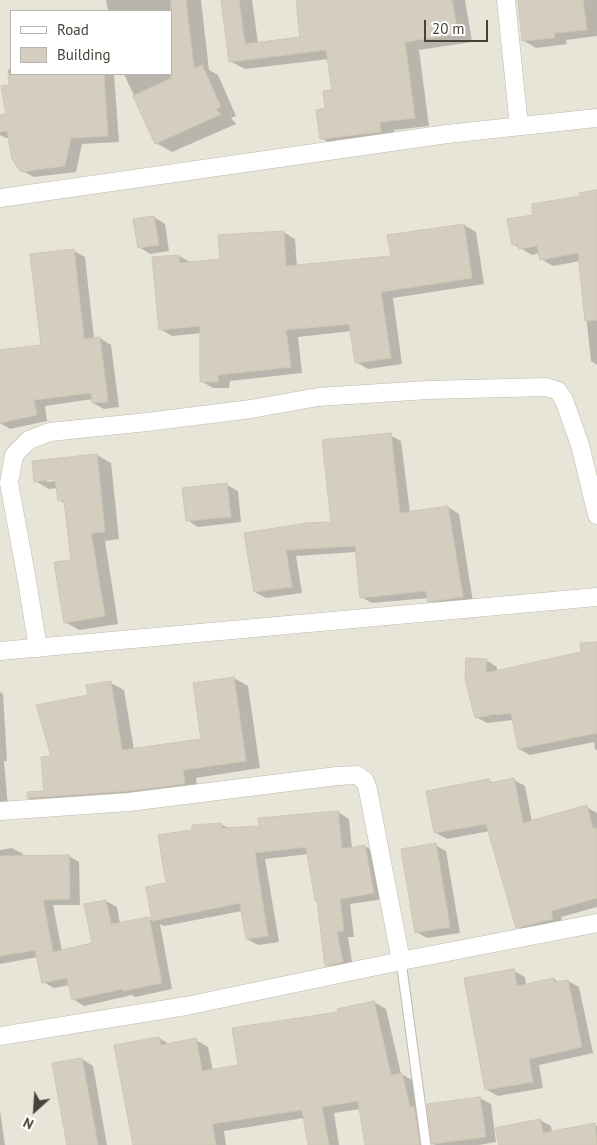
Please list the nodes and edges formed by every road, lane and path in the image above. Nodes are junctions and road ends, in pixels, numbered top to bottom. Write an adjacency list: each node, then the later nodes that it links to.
1 (506, 0): 3 (street)
2 (597, 118): 3 (street)
3 (519, 126): 4 (street)
4 (0, 198)
5 (597, 515): 7 (street)
6 (597, 597): 7 (street)
7 (38, 648): 8 (street)
8 (0, 651)
9 (0, 811): 11 (street)
10 (597, 923): 11 (street)
11 (401, 961): 12 (street); 13 (lane)
12 (0, 1036)
13 (426, 1145)

